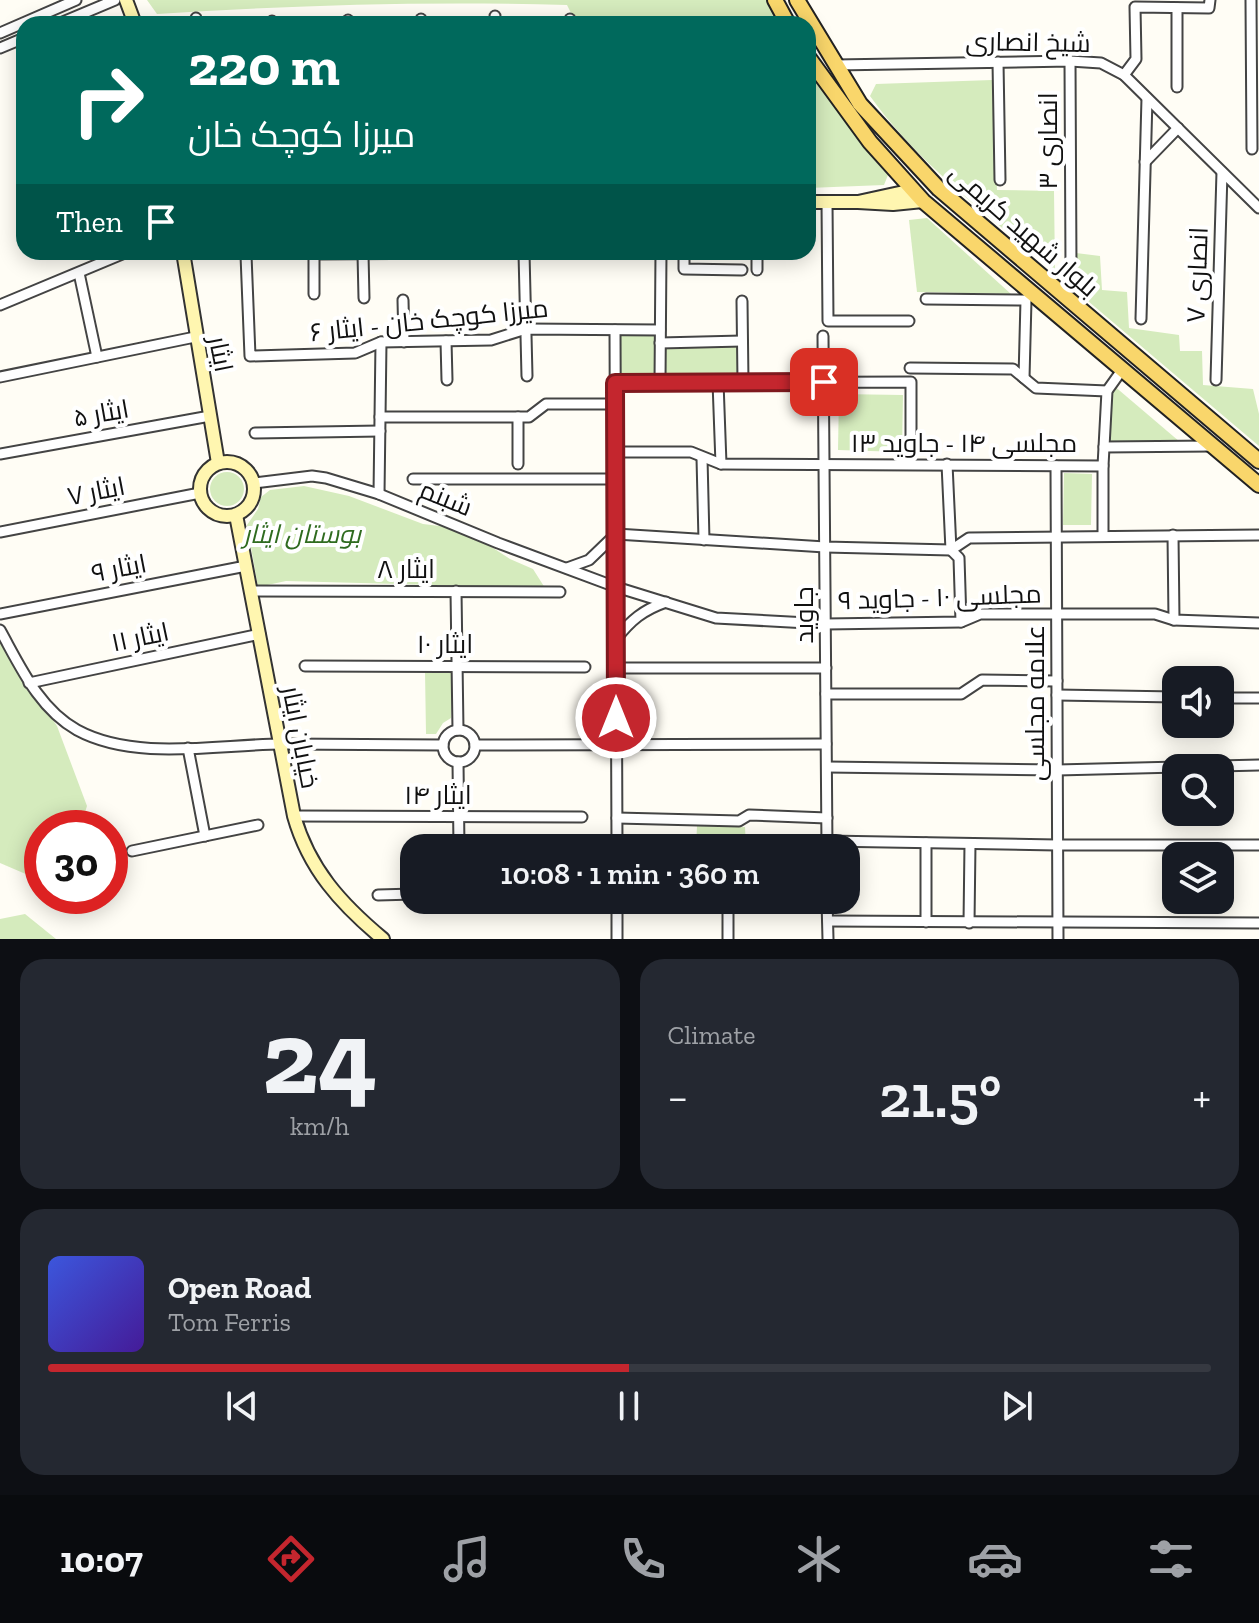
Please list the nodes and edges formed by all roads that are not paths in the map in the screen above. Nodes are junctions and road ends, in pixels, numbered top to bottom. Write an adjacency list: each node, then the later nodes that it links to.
1 (76, 0): 6 (street)
2 (115, 0): 7 (street)
3 (1251, 0): 17 (street)
4 (1210, 4): 5 (street)
5 (1177, 8): 13 (street); 14 (street)
6 (39, 16)
7 (77, 16)
8 (816, 32): 11 (main road, بلوار شهید کریمی)
9 (1070, 61): 10 (street, شیخ انصاری); 13 (street, شیخ انصاری); 35 (street, انصاری ۳)
10 (998, 62): 11 (street, شیخ انصاری); 20 (street)
11 (835, 65): 21 (main road, بلوار شهید کریمی)
12 (816, 68): 22 (main road, بلوار شهید کریمی)
13 (1124, 75): 15 (street, شیخ انصاری)
14 (1177, 87)
15 (1147, 98): 16 (street, شیخ انصاری); 18 (street)
16 (1178, 128): 18 (street); 19 (street, شیخ انصاری)
17 (1252, 149)
18 (1145, 162): 46 (street)
19 (1222, 172): 25 (street, شیخ انصاری); 65 (street, انصاری ۷)
20 (1000, 180)
21 (934, 184): 22 (main road); 83 (main road, بلوار شهید کریمی)
22 (918, 196): 24 (main road); 40 (main road, بلوار شهید کریمی)
23 (816, 202): 24 (main road)
24 (827, 202): 47 (street)
25 (1259, 208)
26 (109, 260): 38 (street)
27 (184, 260): 52 (main road, ایثار)
28 (246, 260): 55 (street, میرزا کوچک خان - ایثار ۶)
29 (314, 260): 39 (street)
30 (363, 260): 41 (street)
31 (524, 260): 48 (street)
32 (661, 260): 50 (street)
33 (684, 260): 36 (street)
34 (757, 260): 37 (street)
35 (1071, 268)
36 (742, 270)
37 (757, 270)
38 (79, 273): 45 (street); 58 (street)
39 (314, 294)
40 (1029, 296): 42 (street); 60 (main road, بلوار شهید کریمی); 63 (street)
41 (364, 298)
42 (926, 299)
43 (403, 300): 56 (street)
44 (742, 301): 54 (street)
45 (0, 305)
46 (1141, 319)
47 (909, 321)
48 (526, 329): 49 (street, میرزا کوچک خان - ایثار ۶); 53 (street, میرزا کوچک خان - ایثار ۶); 61 (street)
49 (615, 330): 50 (street, میرزا کوچک خان - ایثار ۶); 70 (street)
50 (660, 330): 57 (street)
51 (823, 336): 69 (street, جاوید)
52 (195, 337): 58 (street); 73 (main road, ایثار)
53 (446, 341): 56 (street, میرزا کوچک خان - ایثار ۶); 64 (street)
54 (742, 341): 57 (street); 68 (street)
55 (381, 342): 56 (street, میرزا کوچک خان - ایثار ۶); 74 (street)
56 (404, 342)
57 (660, 343): 66 (street)
58 (97, 357): 62 (street)
59 (910, 368): 63 (street)
60 (1122, 370): 71 (street); 78 (main road, بلوار شهید کریمی)
61 (527, 376)
62 (0, 377)
63 (1024, 378): 71 (street)
64 (447, 380)
65 (1216, 380)
66 (660, 382): 67 (street); 70 (street)
67 (718, 382): 68 (street); 87 (street)
68 (743, 382): 69 (street)
69 (824, 382): 85 (street); 88 (street, جاوید)
70 (615, 383): 72 (street)
71 (1107, 391): 79 (street)
72 (615, 404): 75 (street); 80 (street)
73 (210, 416): 81 (street, ایثار ۵); 84 (main road, ایثار)
74 (380, 417): 75 (street); 76 (street)
75 (518, 417): 86 (street)
76 (380, 431): 77 (street); 97 (street)
77 (255, 433)
78 (1212, 446): 79 (street); 95 (main road, بلوار شهید کریمی)
79 (1104, 447): 91 (street)
80 (616, 452): 82 (street, مجلسی ۱۴ - جاوید ۱۳); 93 (street)
81 (0, 454)
82 (702, 458): 87 (street, مجلسی ۱۴ - جاوید ۱۳); 105 (street)
83 (1259, 461)
84 (218, 463): 94 (main road); 96 (main road)
85 (911, 463): 88 (street, مجلسی ۱۴ - جاوید ۱۳); 89 (street, مجلسی ۱۴ - جاوید ۱۳)
86 (518, 464)
87 (721, 464): 88 (street, مجلسی ۱۴ - جاوید ۱۳)
88 (825, 464): 106 (street, جاوید)
89 (947, 464): 90 (street, مجلسی ۱۴ - جاوید ۱۳); 107 (street)
90 (1056, 466): 91 (street, مجلسی ۱۴ - جاوید ۱۳); 104 (street, علامه مجلسی)
91 (1103, 466): 101 (street)
92 (413, 479): 93 (street)
93 (616, 479): 100 (street)
94 (254, 483): 97 (street, شبنم); 98 (main road)
95 (1259, 485)
96 (200, 493): 98 (main road); 99 (street, ایثار ۷)
97 (379, 494): 109 (street, شبنم)
98 (236, 515): 108 (main road, خیابان ایثار)
99 (0, 532)
100 (616, 534): 105 (street); 109 (street); 110 (street)
101 (1103, 535): 102 (street); 104 (street)
102 (1173, 535): 103 (street); 117 (street)
103 (1259, 535)
104 (1056, 536): 107 (street); 116 (street, علامه مجلسی)
105 (704, 540): 106 (street)
106 (825, 547): 107 (street); 120 (street, جاوید)
107 (951, 550): 118 (street)
108 (246, 566): 111 (main road, خیابان ایثار); 115 (street, ایثار ۹)
109 (565, 568): 110 (street, شبنم)
110 (616, 587): 114 (street, شبنم); 123 (street)
111 (251, 591): 112 (street, ایثار ۸); 122 (main road, خیابان ایثار)
112 (456, 591): 113 (street, ایثار ۸); 124 (street)
113 (560, 592)
114 (666, 602): 120 (street, مجلسی ۱۰ - جاوید ۹); 123 (street)
115 (0, 614)
116 (1057, 615): 117 (street, مجلسی ۱۰ - جاوید ۹); 118 (street, مجلسی ۱۰ - جاوید ۹); 129 (street, علامه مجلسی)
117 (1174, 620): 119 (street, مجلسی ۱۰ - جاوید ۹)
118 (961, 622): 120 (street, مجلسی ۱۰ - جاوید ۹)
119 (1259, 623)
120 (826, 624): 128 (street, جاوید)
121 (0, 630): 130 (street)
122 (260, 634): 130 (street, ایثار ۱۱); 138 (main road, خیابان ایثار)
123 (616, 639): 127 (street)
124 (457, 665): 125 (street, ایثار ۱۰); 126 (street, ایثار ۱۰); 136 (street)
125 (305, 666)
126 (585, 667)
127 (616, 668): 128 (street); 137 (street)
128 (826, 668): 131 (street, جاوید)
129 (1057, 681): 131 (street); 132 (street, علامه مجلسی)
130 (29, 683): 142 (street)
131 (826, 694): 139 (street, جاوید)
132 (1057, 695): 133 (street); 146 (street, علامه مجلسی)
133 (1162, 697)
134 (1234, 698): 135 (street)
135 (1259, 698)
136 (458, 730): 140 (street); 141 (street)
137 (617, 743): 139 (street); 141 (street); 150 (street)
138 (280, 744): 140 (street); 142 (street); 147 (main road, خیابان ایثار)
139 (826, 744): 145 (street, جاوید)
140 (443, 745): 143 (street)
141 (475, 745): 143 (street)
142 (188, 748): 156 (street)
143 (458, 762): 148 (street)
144 (1259, 765): 146 (street)
145 (827, 767): 146 (street); 151 (street, جاوید)
146 (1057, 770): 160 (street, علامه مجلسی)
147 (294, 816): 148 (street, ایثار ۱۴); 173 (main road, خیابان ایثار)
148 (459, 817): 149 (street, ایثار ۱۴); 153 (street)
149 (582, 817)
150 (617, 818): 151 (street); 154 (street)
151 (827, 818): 155 (street, جاوید)
152 (258, 825): 156 (street)
153 (459, 834)
154 (617, 834)
155 (827, 834)
156 (205, 836): 162 (street)
157 (926, 843): 158 (street); 159 (street); 169 (street)
158 (860, 844)
159 (970, 844): 160 (street); 170 (street)
160 (1057, 845): 161 (street); 171 (street, علامه مجلسی)
161 (1259, 845)
162 (132, 851)
163 (400, 894): 164 (street)
164 (378, 895)
165 (617, 914): 174 (street)
166 (728, 914): 175 (street)
167 (828, 914): 168 (street)
168 (828, 921): 169 (street); 176 (street)
169 (926, 922): 170 (street)
170 (969, 923): 171 (street)
171 (1058, 923): 172 (street); 177 (street, علامه مجلسی)
172 (1259, 923)
173 (383, 939)
174 (617, 939)
175 (728, 939)
176 (828, 939)
177 (1058, 939)

